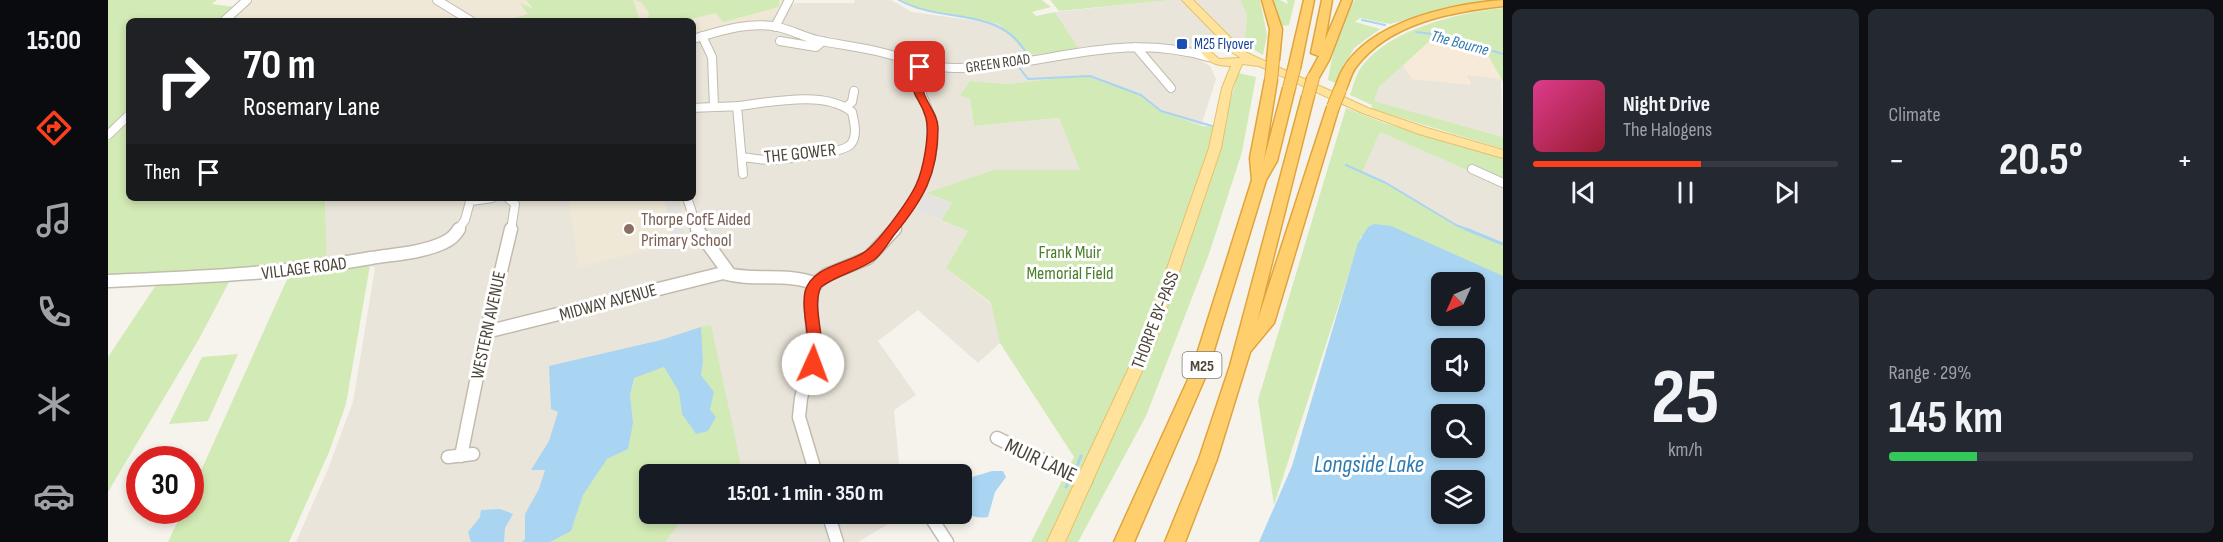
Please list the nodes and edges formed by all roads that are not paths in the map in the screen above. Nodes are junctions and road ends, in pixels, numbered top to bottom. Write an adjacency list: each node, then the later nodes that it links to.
1 (247, 0): 10 (street)
2 (437, 0): 11 (street)
3 (789, 0): 12 (street)
4 (1187, 0): 13 (main road)
5 (1267, 0): 20 (highway)
6 (1309, 0): 37 (highway, M25, bridge)
7 (1327, 0): 23 (highway, M25)
8 (1347, 0): 23 (highway)
9 (1503, 3): 46 (highway, bridge)
10 (227, 18)
11 (466, 18)
12 (775, 27): 14 (street); 16 (street, GREEN ROAD)
13 (1218, 32): 18 (main road); 19 (main road)
14 (698, 38): 27 (street)
15 (780, 41): 16 (street)
16 (823, 41): 21 (street, GREEN ROAD)
17 (1136, 47): 18 (street, GREEN ROAD); 21 (street, GREEN ROAD); 24 (street)
18 (1209, 50): 19 (main road); 22 (main road)
19 (1238, 57): 20 (main road); 22 (main road); 25 (main road, THORPE BY-PASS)
20 (1267, 62): 33 (main road); 37 (highway, bridge)
21 (922, 63): 44 (street)
22 (1219, 63): 25 (main road, THORPE BY-PASS)
23 (1313, 78): 46 (highway, M25, bridge)
24 (1171, 88)
25 (1227, 88): 50 (main road, THORPE BY-PASS)
26 (854, 91): 29 (street)
27 (714, 106): 28 (street); 30 (street)
28 (737, 106): 29 (street); 34 (street, THE GOWER)
29 (846, 107): 34 (street, THE GOWER)
30 (696, 108)
31 (126, 118): 32 (street)
32 (108, 135)
33 (1503, 154)
34 (742, 157): 36 (street, THE GOWER)
35 (1472, 169): 38 (street)
36 (744, 174)
37 (1259, 180): 56 (highway, M25)
38 (1503, 183)
39 (470, 201): 43 (street, VILLAGE ROAD)
40 (512, 201): 45 (street, WESTERN AVENUE)
41 (688, 201): 42 (street)
42 (729, 273): 44 (street, MIDWAY AVENUE); 45 (street, MIDWAY AVENUE)
43 (108, 281)
44 (816, 284): 49 (street)
45 (486, 332): 48 (street, WESTERN AVENUE)
46 (1242, 349): 57 (highway, M25)
47 (997, 438): 50 (street, MUIR LANE)
48 (460, 456)
49 (812, 464)
50 (1086, 481): 55 (main road, THORPE BY-PASS)
51 (831, 524): 53 (street)
52 (935, 524): 54 (street)
53 (837, 542)
54 (947, 542)
55 (1056, 542)
56 (1124, 542)
57 (1175, 542)

